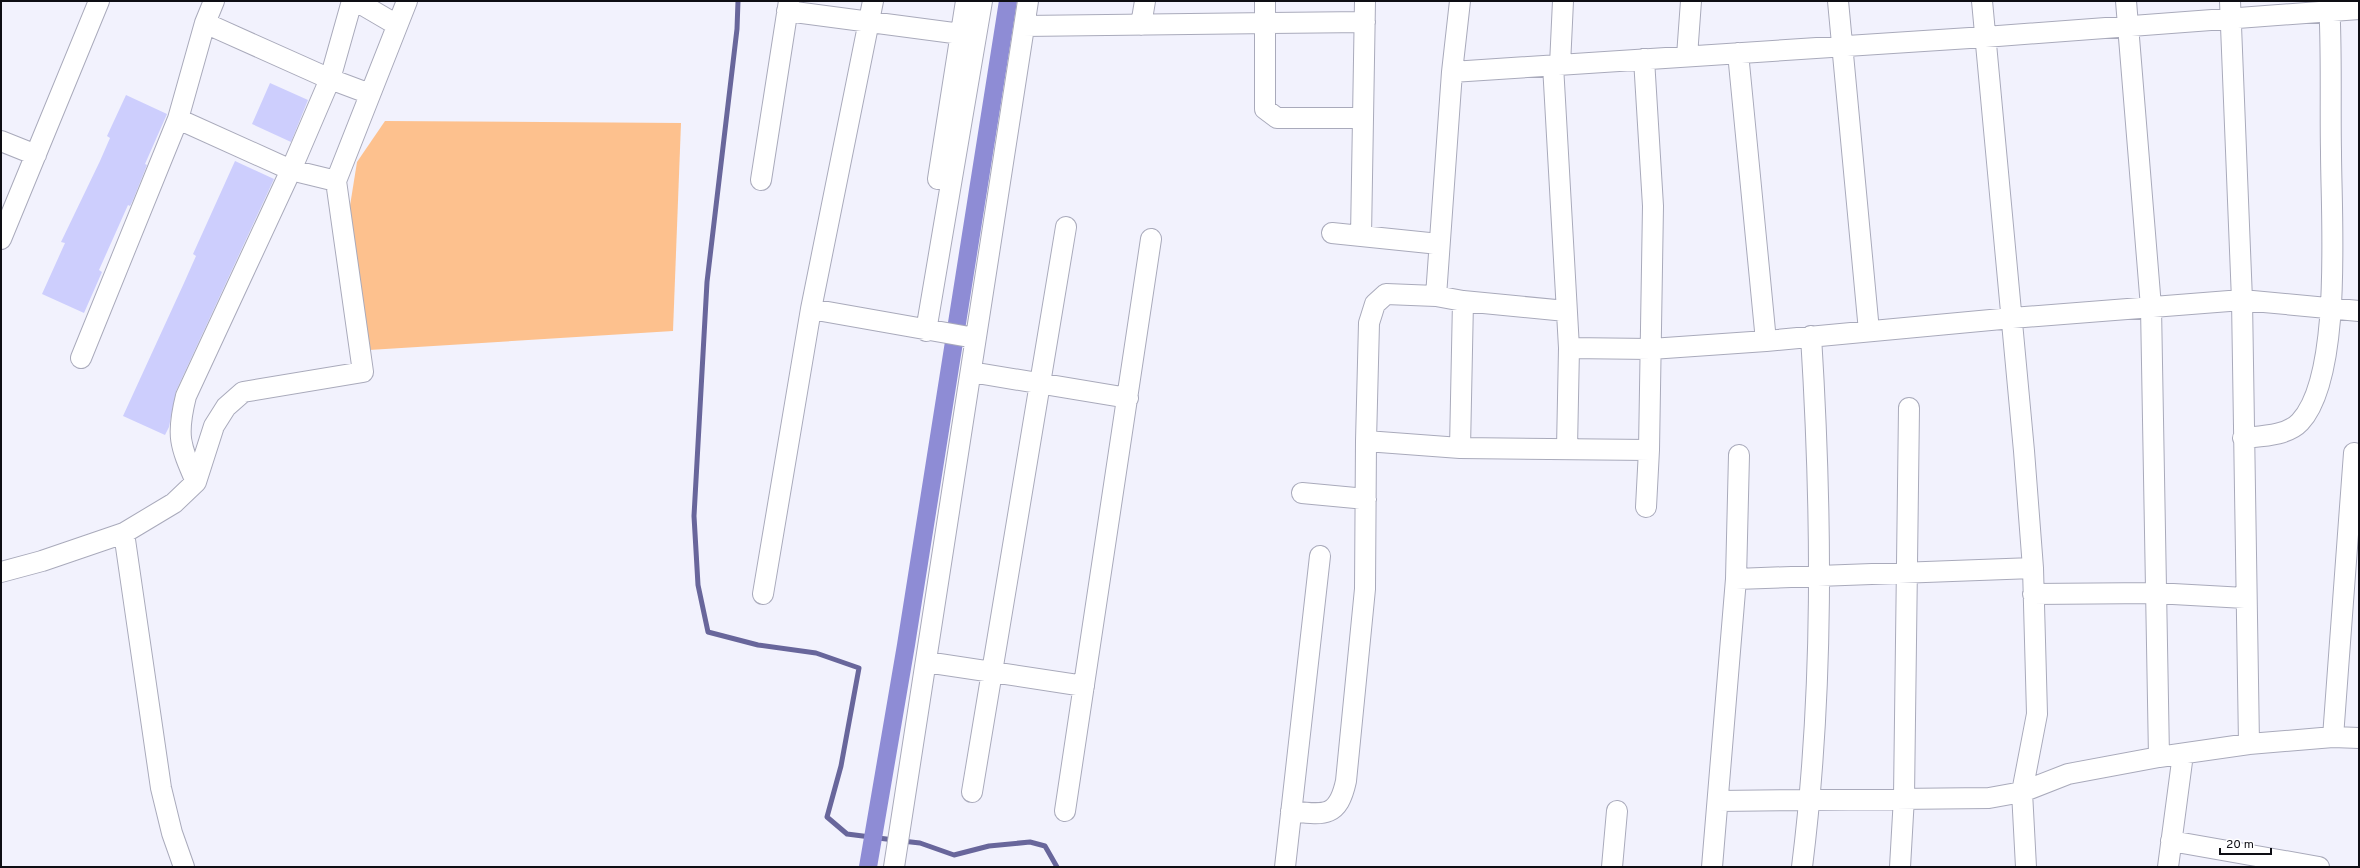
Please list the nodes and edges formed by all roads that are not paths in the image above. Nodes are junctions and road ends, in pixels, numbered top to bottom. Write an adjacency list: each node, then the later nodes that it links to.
1 (100, 1): 44 (street)
2 (214, 1): 25 (street)
3 (352, 1): 39 (street)
4 (356, 1): 28 (street)
5 (408, 1): 28 (street)
6 (873, 1): 23 (street)
7 (966, 1): 31 (street)
8 (982, 1): 65 (street)
9 (1028, 1): 29 (street)
10 (1145, 1): 27 (street)
11 (1265, 1): 26 (street)
12 (1365, 1): 24 (street)
13 (1460, 1): 38 (street)
14 (1563, 1): 37 (street)
15 (1691, 1): 35 (street)
16 (1838, 1): 33 (street)
17 (1982, 1): 32 (street)
18 (2126, 1): 30 (street)
19 (788, 6): 23 (street); 47 (street)
20 (2329, 6): 21 (street); 22 (street); 60 (street)
21 (2359, 9)
22 (2231, 10): 30 (street); 56 (street)
23 (870, 22): 31 (street); 59 (street)
24 (1365, 22): 26 (street); 41 (street)
25 (205, 23): 39 (street); 42 (street)
26 (1264, 23): 27 (street); 41 (street)
27 (1141, 24): 29 (street)
28 (397, 25): 40 (street)
29 (1024, 26): 67 (street)
30 (2129, 26): 32 (street); 58 (street)
31 (961, 34): 46 (street)
32 (1985, 37): 33 (street); 63 (street)
33 (1842, 47): 34 (street); 64 (street)
34 (1738, 53): 35 (street); 68 (street)
35 (1687, 56): 36 (street)
36 (1644, 59): 37 (street); 70 (street)
37 (1556, 65): 38 (street); 61 (street)
38 (1452, 72): 54 (street)
39 (330, 79): 40 (street); 45 (street)
40 (370, 94): 48 (street)
41 (1363, 118): 51 (street)
42 (178, 119): 45 (street); 71 (street)
43 (1, 141): 44 (street)
44 (36, 155): 52 (street)
45 (291, 170): 48 (street); 83 (street)
46 (938, 179)
47 (761, 180)
48 (336, 181): 83 (street)
49 (1066, 227): 73 (street)
50 (1332, 233): 51 (street)
51 (1361, 236): 54 (street)
52 (1, 239)
53 (1152, 240): 74 (street)
54 (1439, 244): 55 (street)
55 (1436, 296): 57 (street); 77 (street)
56 (2242, 300): 58 (street); 60 (street); 76 (street)
57 (1463, 301): 61 (street); 78 (street)
58 (2151, 307): 63 (street); 95 (street)
59 (811, 309): 65 (street); 96 (street)
60 (2332, 309): 62 (street); 76 (street)
61 (1566, 310): 69 (street)
62 (2359, 312)
63 (2012, 318): 64 (street); 90 (street)
64 (1869, 331): 66 (street)
65 (932, 332): 67 (street)
66 (1811, 336): 68 (street); 93 (street)
67 (969, 337): 72 (street)
68 (1766, 341): 70 (street)
69 (1569, 348): 70 (street); 79 (street)
70 (1651, 349): 80 (street)
71 (81, 358)
72 (971, 372): 73 (street); 99 (street)
73 (1040, 384): 74 (street); 100 (street)
74 (1128, 398): 101 (street)
75 (1909, 408): 92 (street)
76 (2243, 438): 98 (street)
77 (1366, 441): 78 (street); 85 (street)
78 (1460, 448): 79 (street)
79 (1567, 448): 80 (street)
80 (1649, 450): 86 (street)
81 (2354, 453): 88 (street)
82 (1739, 455): 94 (street)
83 (196, 482): 87 (street)
84 (1302, 493): 85 (street)
85 (1366, 499): 113 (street)
86 (1646, 507)
87 (124, 532): 91 (street); 117 (street)
88 (2352, 555): 102 (street)
89 (1320, 556): 113 (street)
90 (2032, 568): 92 (street); 97 (street)
91 (1, 572)
92 (1908, 573): 93 (street); 109 (street)
93 (1820, 576): 94 (street); 110 (street)
94 (1736, 579): 111 (street)
95 (2154, 593): 97 (street); 98 (street); 106 (street)
96 (763, 594)
97 (2033, 594): 108 (street)
98 (2245, 598): 104 (street)
99 (926, 662): 100 (street); 116 (street)
100 (992, 672): 101 (street); 107 (street)
101 (1084, 686): 112 (street)
102 (2333, 737): 103 (street); 104 (street)
103 (2359, 738)
104 (2249, 744): 105 (street)
105 (2183, 754): 106 (street); 115 (street)
106 (2159, 757): 108 (street)
107 (972, 792)
108 (2022, 792): 109 (street); 123 (street)
109 (1904, 797): 110 (street); 122 (street)
110 (1810, 800): 111 (street); 121 (street)
111 (1718, 801): 120 (street)
112 (1065, 811)
113 (1291, 811): 118 (street)
114 (1617, 811): 119 (street)
115 (2171, 841): 124 (street); 125 (street)
116 (895, 860)
117 (184, 867)
118 (1285, 867)
119 (1612, 867)
120 (1712, 867)
121 (1802, 867)
122 (1900, 867)
123 (2026, 867)
124 (2168, 867)
125 (2319, 867)

